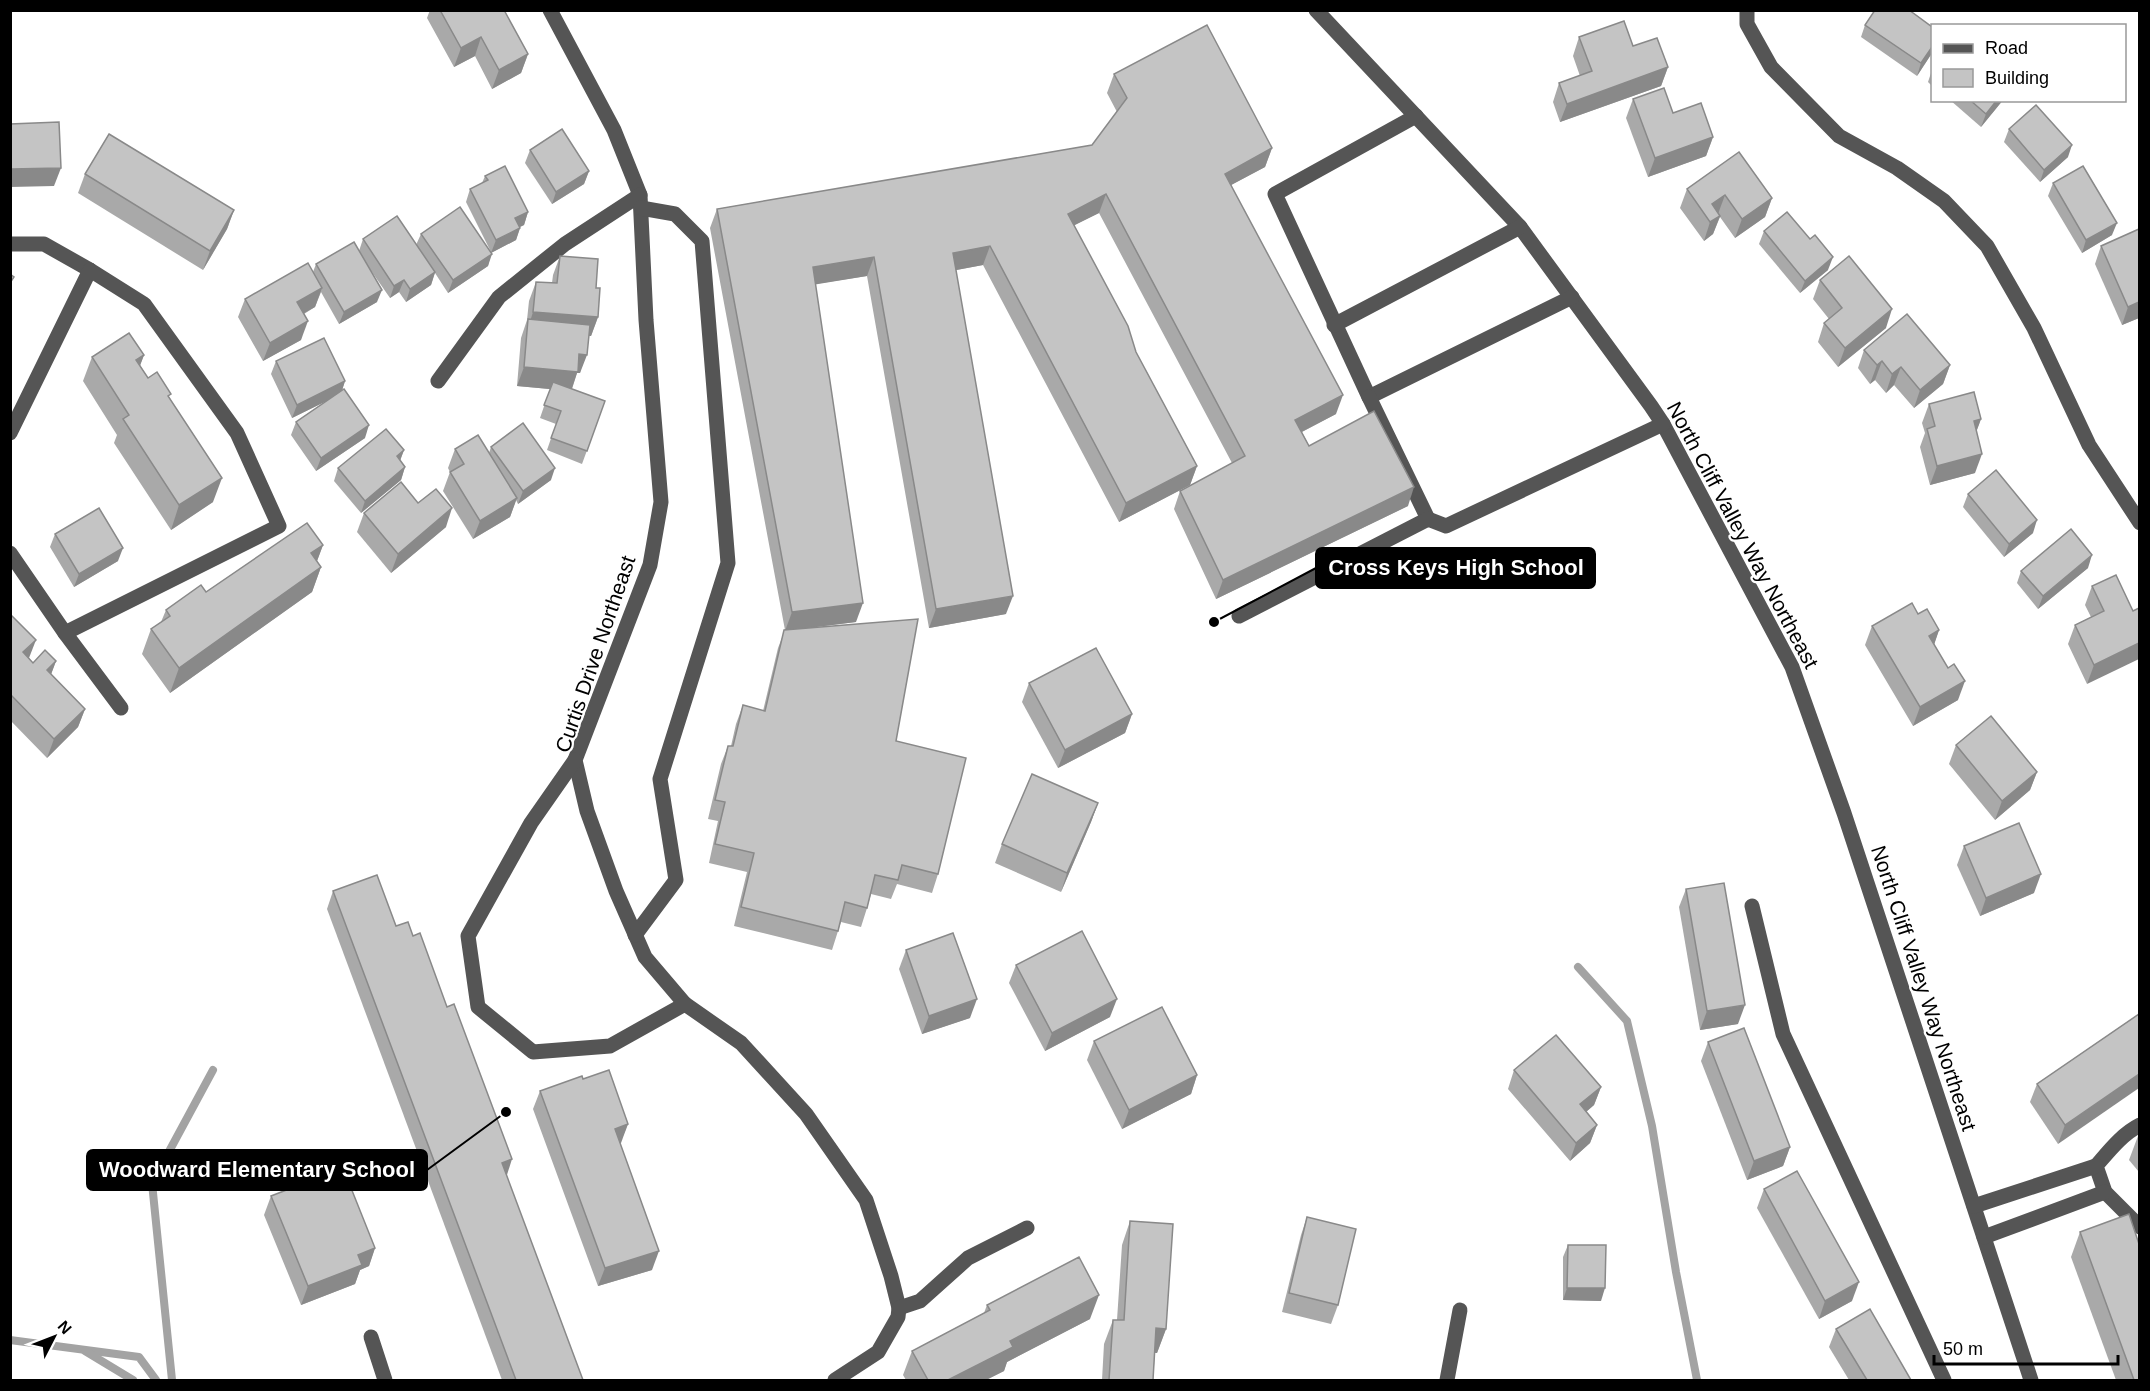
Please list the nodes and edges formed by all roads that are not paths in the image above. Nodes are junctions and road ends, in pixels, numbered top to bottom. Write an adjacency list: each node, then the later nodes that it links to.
1 (550, 10): 5 (street, Curtis Drive Northeast)
2 (1316, 10): 4 (street, North Cliff Valley Way Northeast)
3 (1747, 10): 16 (street)
4 (1416, 116): 6 (street, North Cliff Valley Way Northeast); 10 (street)
5 (641, 202): 11 (street); 21 (street, Curtis Drive Northeast); 23 (street)
6 (1520, 227): 9 (street, North Cliff Valley Way Northeast); 10 (street)
7 (10, 244): 8 (street)
8 (90, 270): 14 (street); 19 (street)
9 (1572, 297): 12 (street); 13 (street, North Cliff Valley Way Northeast)
10 (1334, 325): 12 (street)
11 (438, 381)
12 (1369, 398): 15 (street)
13 (1663, 424): 15 (street); 28 (street, North Cliff Valley Way Northeast)
14 (10, 433)
15 (1428, 519): 18 (street)
16 (2139, 523)
17 (10, 552): 19 (street)
18 (1239, 616)
19 (65, 633): 20 (street)
20 (121, 708)
21 (575, 760): 23 (street, Curtis Drive Northeast); 24 (street)
22 (1752, 906): 38 (street)
23 (635, 935): 24 (street, Curtis Drive Northeast)
24 (685, 1004): 32 (street, Curtis Drive Northeast)
25 (2139, 1125): 26 (street)
26 (2096, 1166): 27 (street); 28 (street)
27 (2105, 1192): 30 (street); 31 (street)
28 (1974, 1206): 31 (street, North Cliff Valley Way Northeast)
29 (1027, 1227): 32 (street)
30 (2139, 1227)
31 (1984, 1237): 39 (street, North Cliff Valley Way Northeast)
32 (899, 1308): 36 (street)
33 (1460, 1310): 37 (street)
34 (370, 1337): 35 (street)
35 (385, 1380)
36 (838, 1380)
37 (1447, 1380)
38 (1944, 1380)
39 (2031, 1380)

